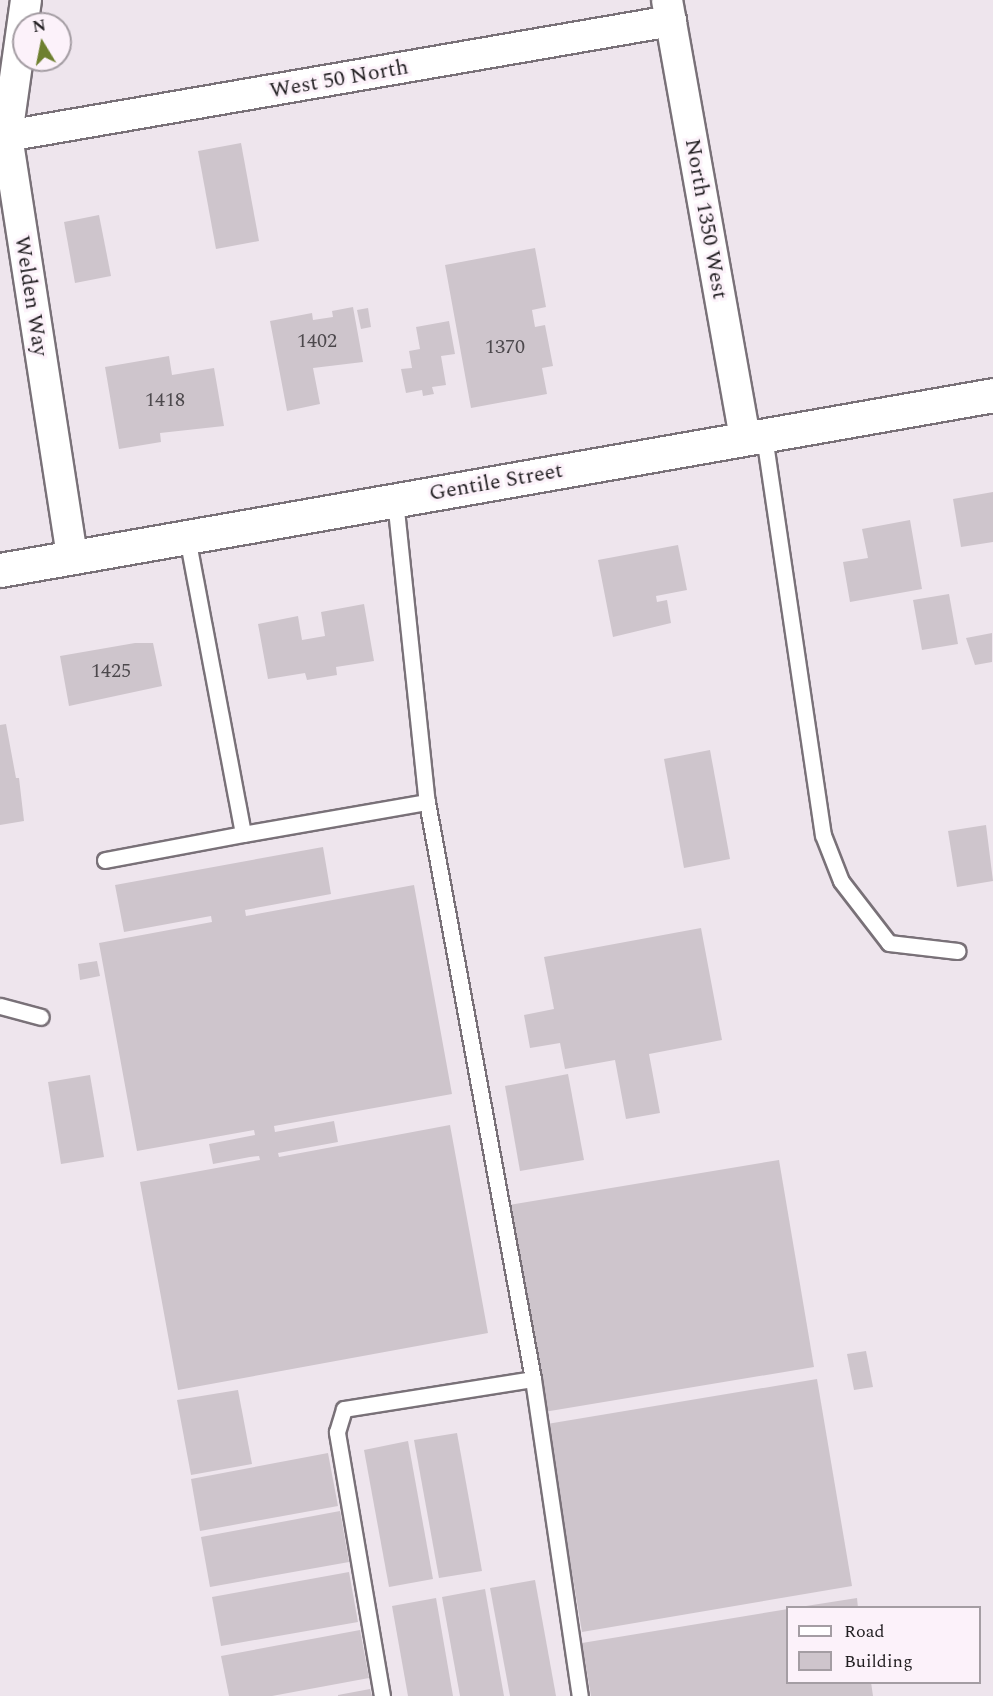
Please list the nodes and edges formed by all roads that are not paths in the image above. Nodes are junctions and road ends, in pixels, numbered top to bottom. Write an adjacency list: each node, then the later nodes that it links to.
1 (26, 0): 3 (street, Welden Way)
2 (669, 10): 3 (street, West 50 North); 5 (street, North 1350 West)
3 (7, 136): 8 (street, Welden Way)
4 (993, 395): 5 (main road, Gentile Street)
5 (754, 437): 6 (main road, Gentile Street); 13 (lane)
6 (395, 500): 7 (main road, Gentile Street); 10 (lane)
7 (187, 537): 8 (main road, Gentile Street); 11 (lane)
8 (72, 557): 9 (main road, Gentile Street)
9 (0, 570)
10 (427, 802): 11 (lane); 16 (lane)
11 (243, 834): 12 (lane)
12 (105, 860)
13 (958, 951)
14 (0, 1006): 15 (lane)
15 (40, 1017)
16 (533, 1379): 17 (lane); 18 (lane)
17 (382, 1696)
18 (579, 1696)

